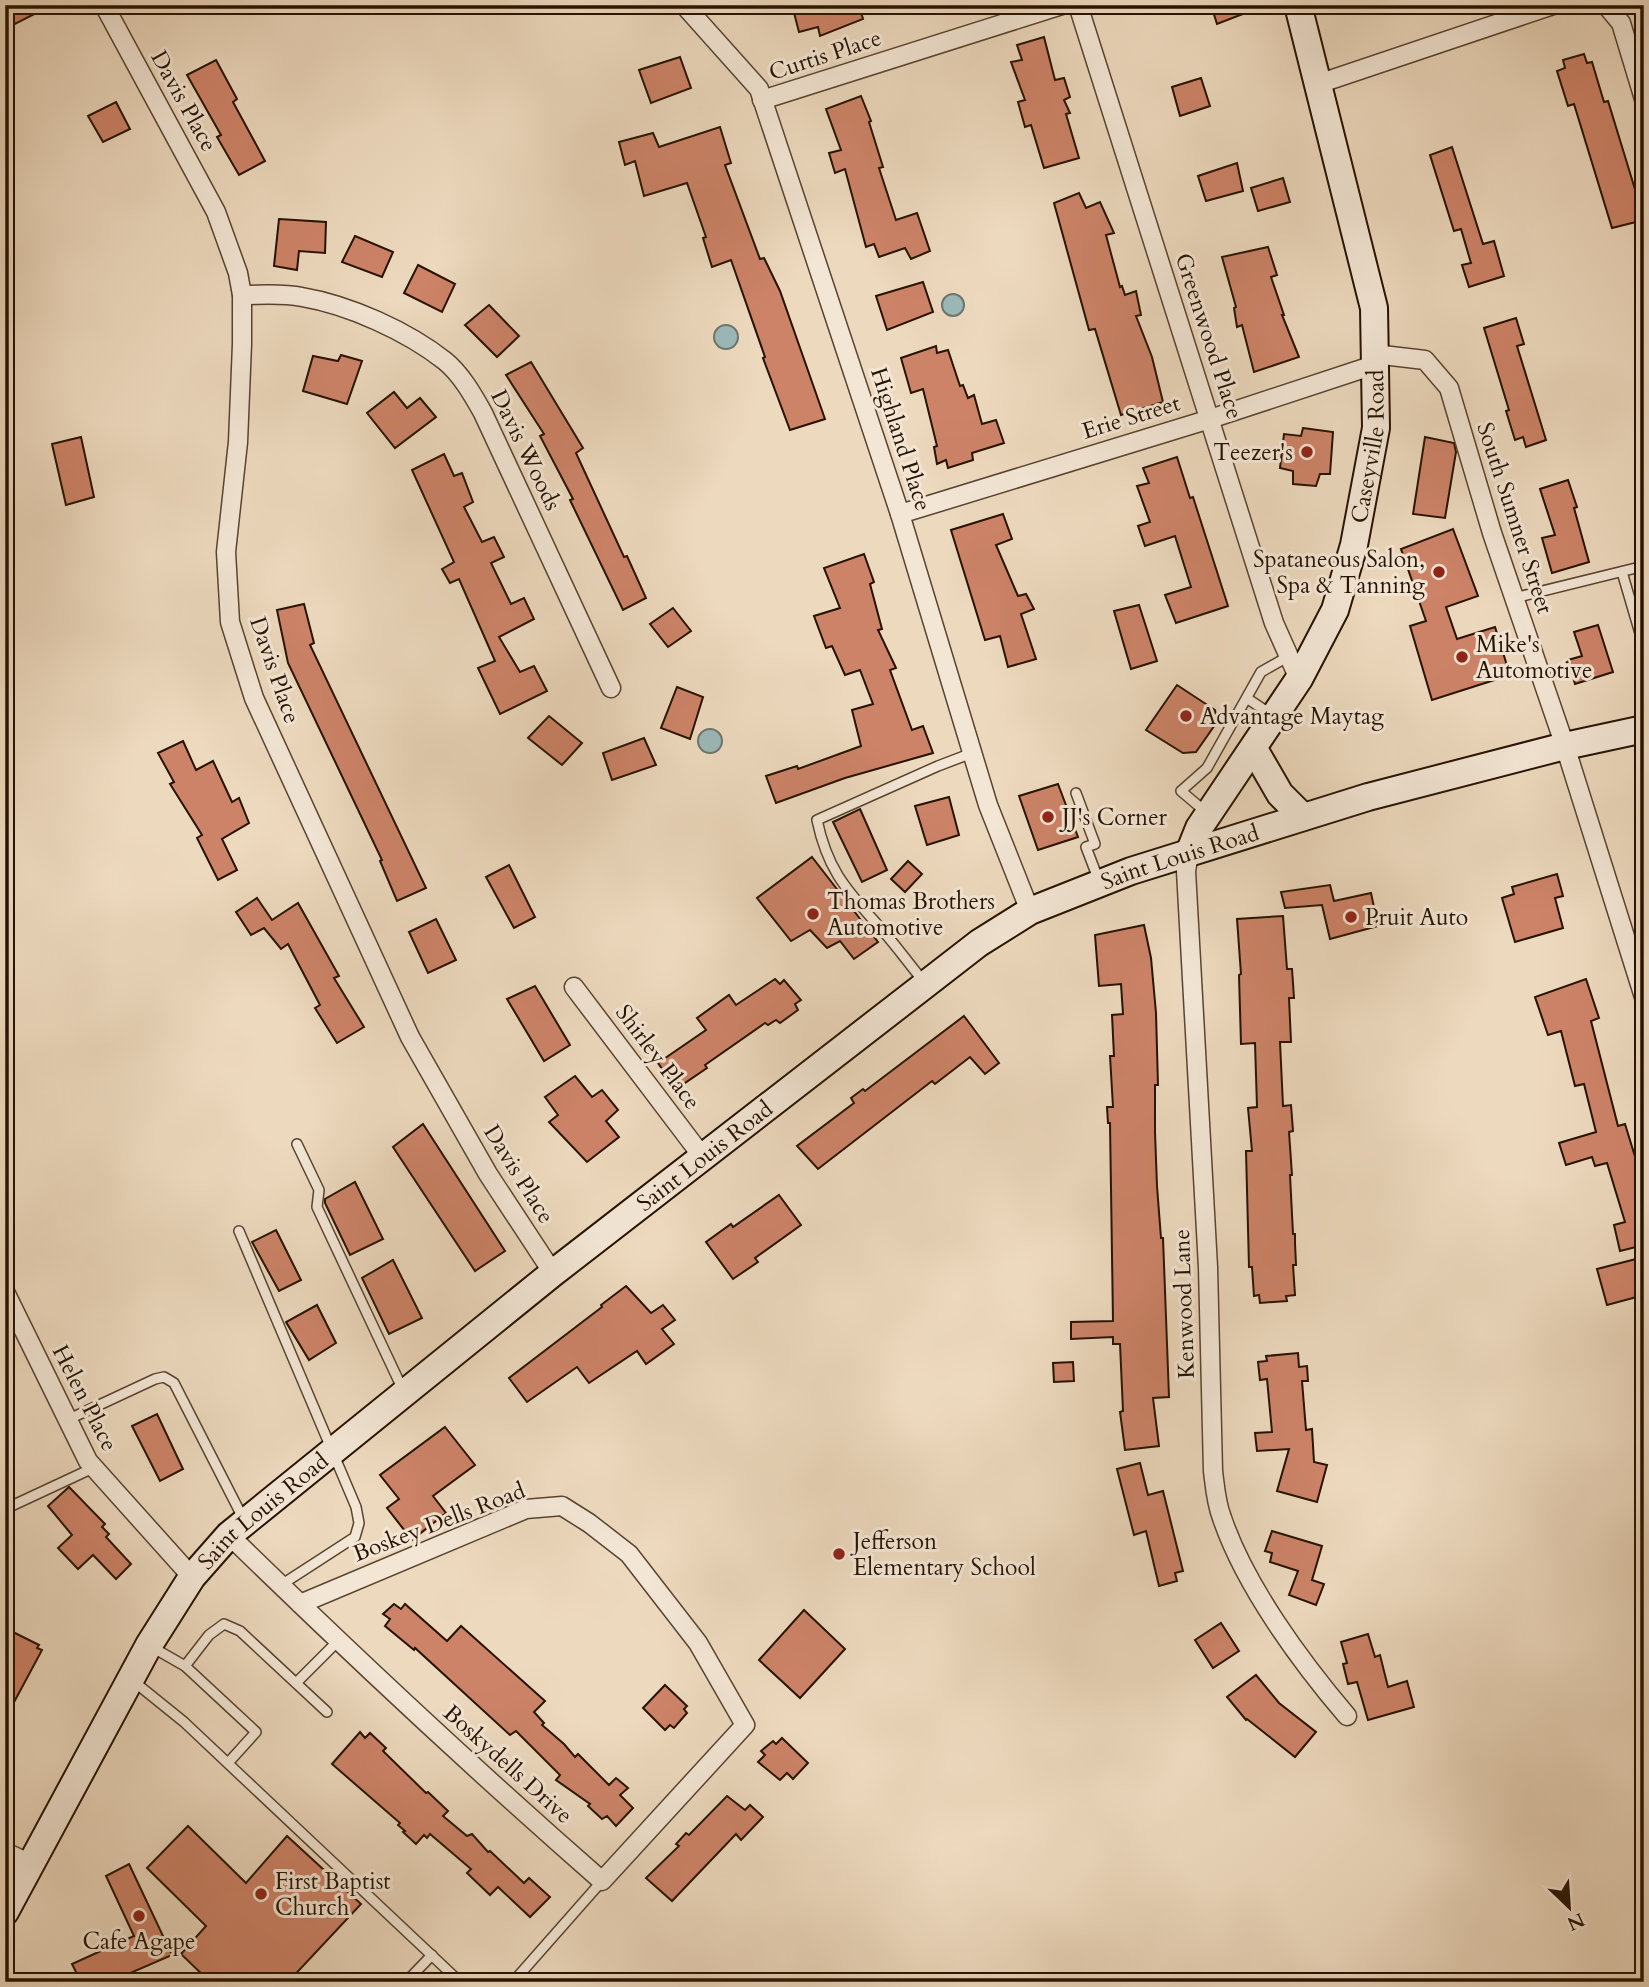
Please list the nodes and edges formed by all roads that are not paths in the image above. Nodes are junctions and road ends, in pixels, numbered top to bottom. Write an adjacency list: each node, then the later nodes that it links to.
1 (104, 5): 11 (street, Davis Place)
2 (684, 5): 10 (street, Highland Place)
3 (1062, 5): 10 (street, Curtis Place)
4 (1079, 5): 13 (street, Greenwood Place)
5 (1298, 5): 8 (street, Caseyville Road)
6 (1553, 5): 8 (street)
7 (1606, 5): 9 (street)
8 (1318, 84): 12 (street, Caseyville Road)
9 (1644, 99)
10 (762, 100): 14 (street, Highland Place)
11 (242, 295): 20 (street, Davis Woods); 39 (street, Davis Place)
12 (1374, 360): 13 (street, Erie Street); 17 (street, South Sumner Street); 19 (street, Caseyville Road)
13 (1210, 419): 14 (street, Erie Street); 19 (street, Greenwood Place)
14 (900, 513): 26 (street, Highland Place)
15 (1644, 566): 16 (lane)
16 (1622, 572): 17 (lane); 18 (lane)
17 (1514, 598): 24 (street, South Sumner Street)
18 (1644, 647)
19 (1294, 668): 21 (lane); 22 (street, Caseyville Road)
20 (611, 688)
21 (1248, 699): 22 (lane); 28 (lane)
22 (1275, 717): 25 (street, Caseyville Road)
23 (1644, 729): 24 (street, Saint Louis Road)
24 (1565, 746): 29 (street, Saint Louis Road); 35 (street, South Sumner Street)
25 (1254, 749): 28 (street, Caseyville Road); 29 (street)
26 (972, 753): 32 (street, Highland Place); 33 (lane)
27 (1076, 793): 31 (lane)
28 (1209, 814): 30 (street, Caseyville Road)
29 (1303, 817): 30 (street, Saint Louis Road)
30 (1189, 853): 31 (street, Saint Louis Road); 56 (street, Kenwood Lane)
31 (1100, 882): 32 (street, Saint Louis Road)
32 (1030, 911): 33 (street, Saint Louis Road)
33 (926, 984): 37 (street, Saint Louis Road)
34 (574, 986): 37 (street, Shirley Place)
35 (1644, 997)
36 (297, 1144): 41 (lane)
37 (702, 1156): 39 (street, Saint Louis Road)
38 (239, 1231): 43 (lane)
39 (553, 1273): 41 (street, Saint Louis Road)
40 (5, 1292): 42 (street, Helen Place)
41 (404, 1392): 43 (street, Saint Louis Road)
42 (67, 1420): 44 (street, Helen Place); 46 (lane)
43 (332, 1449): 46 (street, Saint Louis Road); 48 (lane)
44 (93, 1468): 45 (lane); 47 (street, Helen Place)
45 (5, 1509)
46 (237, 1528): 47 (street, Saint Louis Road); 48 (street, Boskydells Drive)
47 (192, 1577): 51 (street, Saint Louis Road)
48 (281, 1585): 49 (street, Boskydells Drive)
49 (300, 1604): 50 (street, Boskydells Drive); 60 (street, Boskey Dells Road)
50 (338, 1641): 54 (lane); 60 (street, Boskydells Drive)
51 (149, 1645): 52 (lane); 53 (street, Saint Louis Road)
52 (185, 1666): 54 (lane); 57 (lane)
53 (130, 1679): 57 (lane); 59 (street, Saint Louis Road)
54 (296, 1683): 55 (lane)
55 (327, 1712)
56 (1347, 1716)
57 (228, 1763): 62 (lane)
58 (5, 1852): 59 (street)
59 (31, 1864): 61 (street, Saint Louis Road)
60 (602, 1881): 65 (lane)
61 (5, 1912)
62 (432, 1955): 63 (lane); 64 (lane)
63 (406, 1982)
64 (460, 1982)
65 (513, 1982)

